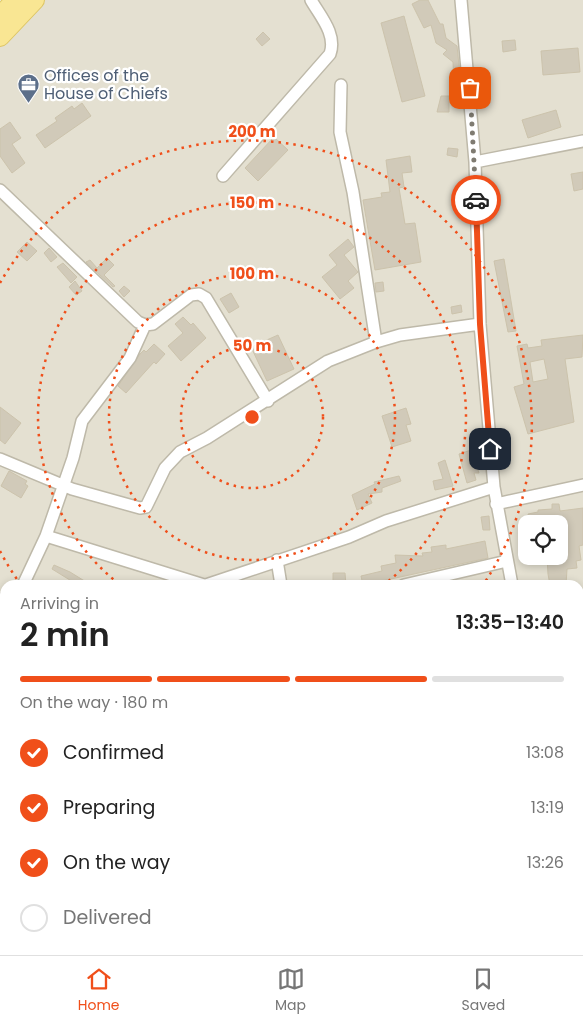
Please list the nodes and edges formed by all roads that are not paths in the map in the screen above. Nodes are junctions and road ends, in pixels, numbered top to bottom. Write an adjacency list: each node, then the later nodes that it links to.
1 (35, 0): 4 (main road)
2 (311, 0): 8 (street)
3 (461, 0): 7 (street)
4 (0, 37)
5 (341, 85): 12 (street)
6 (583, 141): 7 (street)
7 (475, 162): 10 (street)
8 (222, 176)
9 (0, 190): 11 (street)
10 (480, 324): 12 (street); 17 (street)
11 (145, 325): 13 (street); 16 (street)
12 (376, 342): 13 (street)
13 (268, 400): 16 (street)
14 (0, 459): 16 (street)
15 (583, 485): 18 (street)
16 (64, 486): 19 (street)
17 (494, 487): 18 (street); 20 (street)
18 (496, 504): 21 (street)
19 (46, 536): 22 (street); 23 (street)
20 (277, 560): 24 (street); 25 (street)
21 (507, 561): 26 (street); 27 (street)
22 (25, 580)
23 (189, 580)
24 (219, 580)
25 (280, 580)
26 (425, 580)
27 (511, 580)

